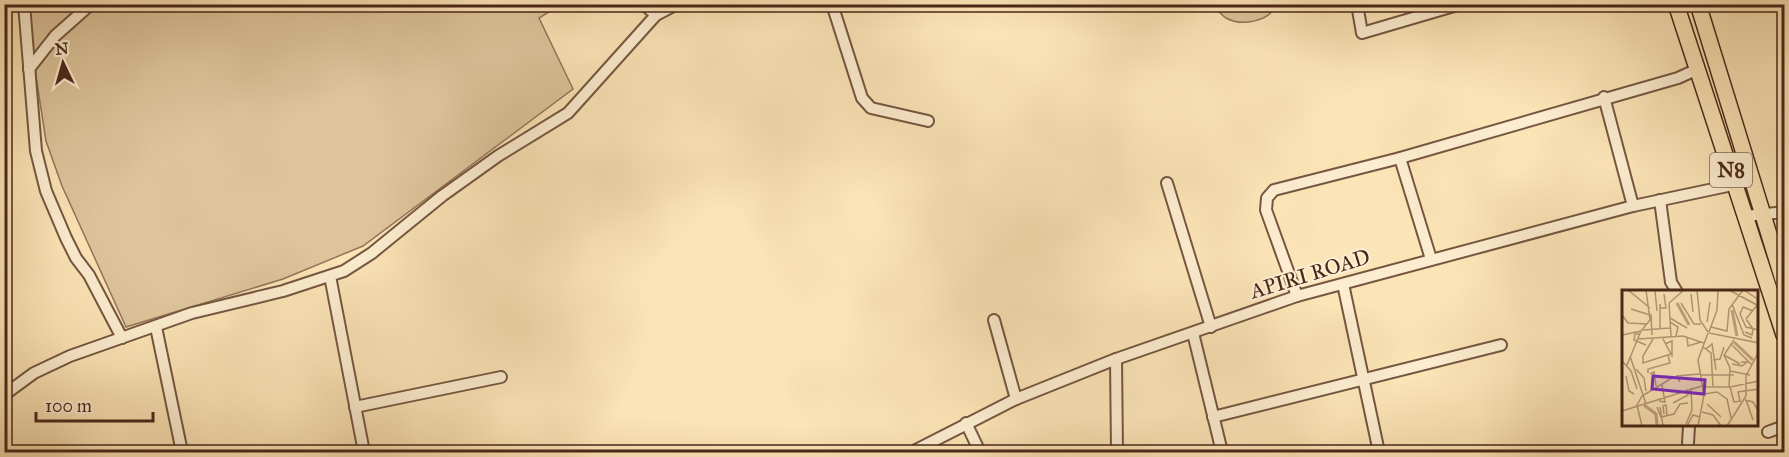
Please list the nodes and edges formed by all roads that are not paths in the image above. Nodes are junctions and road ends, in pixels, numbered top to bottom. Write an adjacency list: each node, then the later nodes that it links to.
1 (24, 4): 12 (street)
2 (91, 4): 12 (street)
3 (643, 4): 10 (street)
4 (677, 4): 10 (street)
5 (832, 4): 15 (street)
6 (1357, 4): 7 (street)
7 (1461, 4)
8 (1676, 4): 11 (highway, N8)
9 (1701, 12): 11 (highway); 23 (highway, N8)
10 (656, 15): 25 (street)
11 (1682, 25): 13 (highway, N8)
12 (29, 69): 35 (street)
13 (1698, 69): 14 (street); 18 (highway, N8)
14 (1604, 97): 16 (street); 20 (street)
15 (928, 121)
16 (1400, 158): 24 (street); 29 (street)
17 (1167, 183): 32 (street)
18 (1737, 184): 19 (street, APIRI ROAD); 22 (highway, N8)
19 (1660, 200): 20 (street, APIRI ROAD); 28 (street)
20 (1633, 206): 24 (street, APIRI ROAD)
21 (1785, 212): 23 (street)
22 (1746, 216): 23 (street); 34 (highway, N8)
23 (1764, 216): 26 (highway, N8)
24 (1431, 259): 27 (street, APIRI ROAD)
25 (330, 276): 31 (street); 42 (street)
26 (1785, 283)
27 (1343, 284): 29 (street, APIRI ROAD); 39 (street)
28 (1676, 290)
29 (1297, 296): 32 (street, APIRI ROAD)
30 (994, 320): 41 (street)
31 (156, 327): 35 (street); 49 (street)
32 (1210, 327): 33 (street, APIRI ROAD)
33 (1193, 333): 37 (street, APIRI ROAD); 43 (street)
34 (1785, 335)
35 (122, 338): 40 (street)
36 (1501, 345): 39 (street)
37 (1116, 359): 41 (street, APIRI ROAD); 53 (street)
38 (501, 377): 42 (street)
39 (1364, 378): 43 (street); 55 (street)
40 (4, 394)
41 (1016, 399): 44 (street, APIRI ROAD)
42 (356, 407): 50 (street)
43 (1214, 417): 54 (street)
44 (966, 423): 51 (street, APIRI ROAD); 52 (street)
45 (1785, 426): 47 (street)
46 (1689, 427): 48 (street)
47 (1768, 432)
48 (1688, 443)
49 (182, 453)
50 (364, 453)
51 (912, 453)
52 (980, 453)
53 (1117, 453)
54 (1222, 453)
55 (1379, 453)

